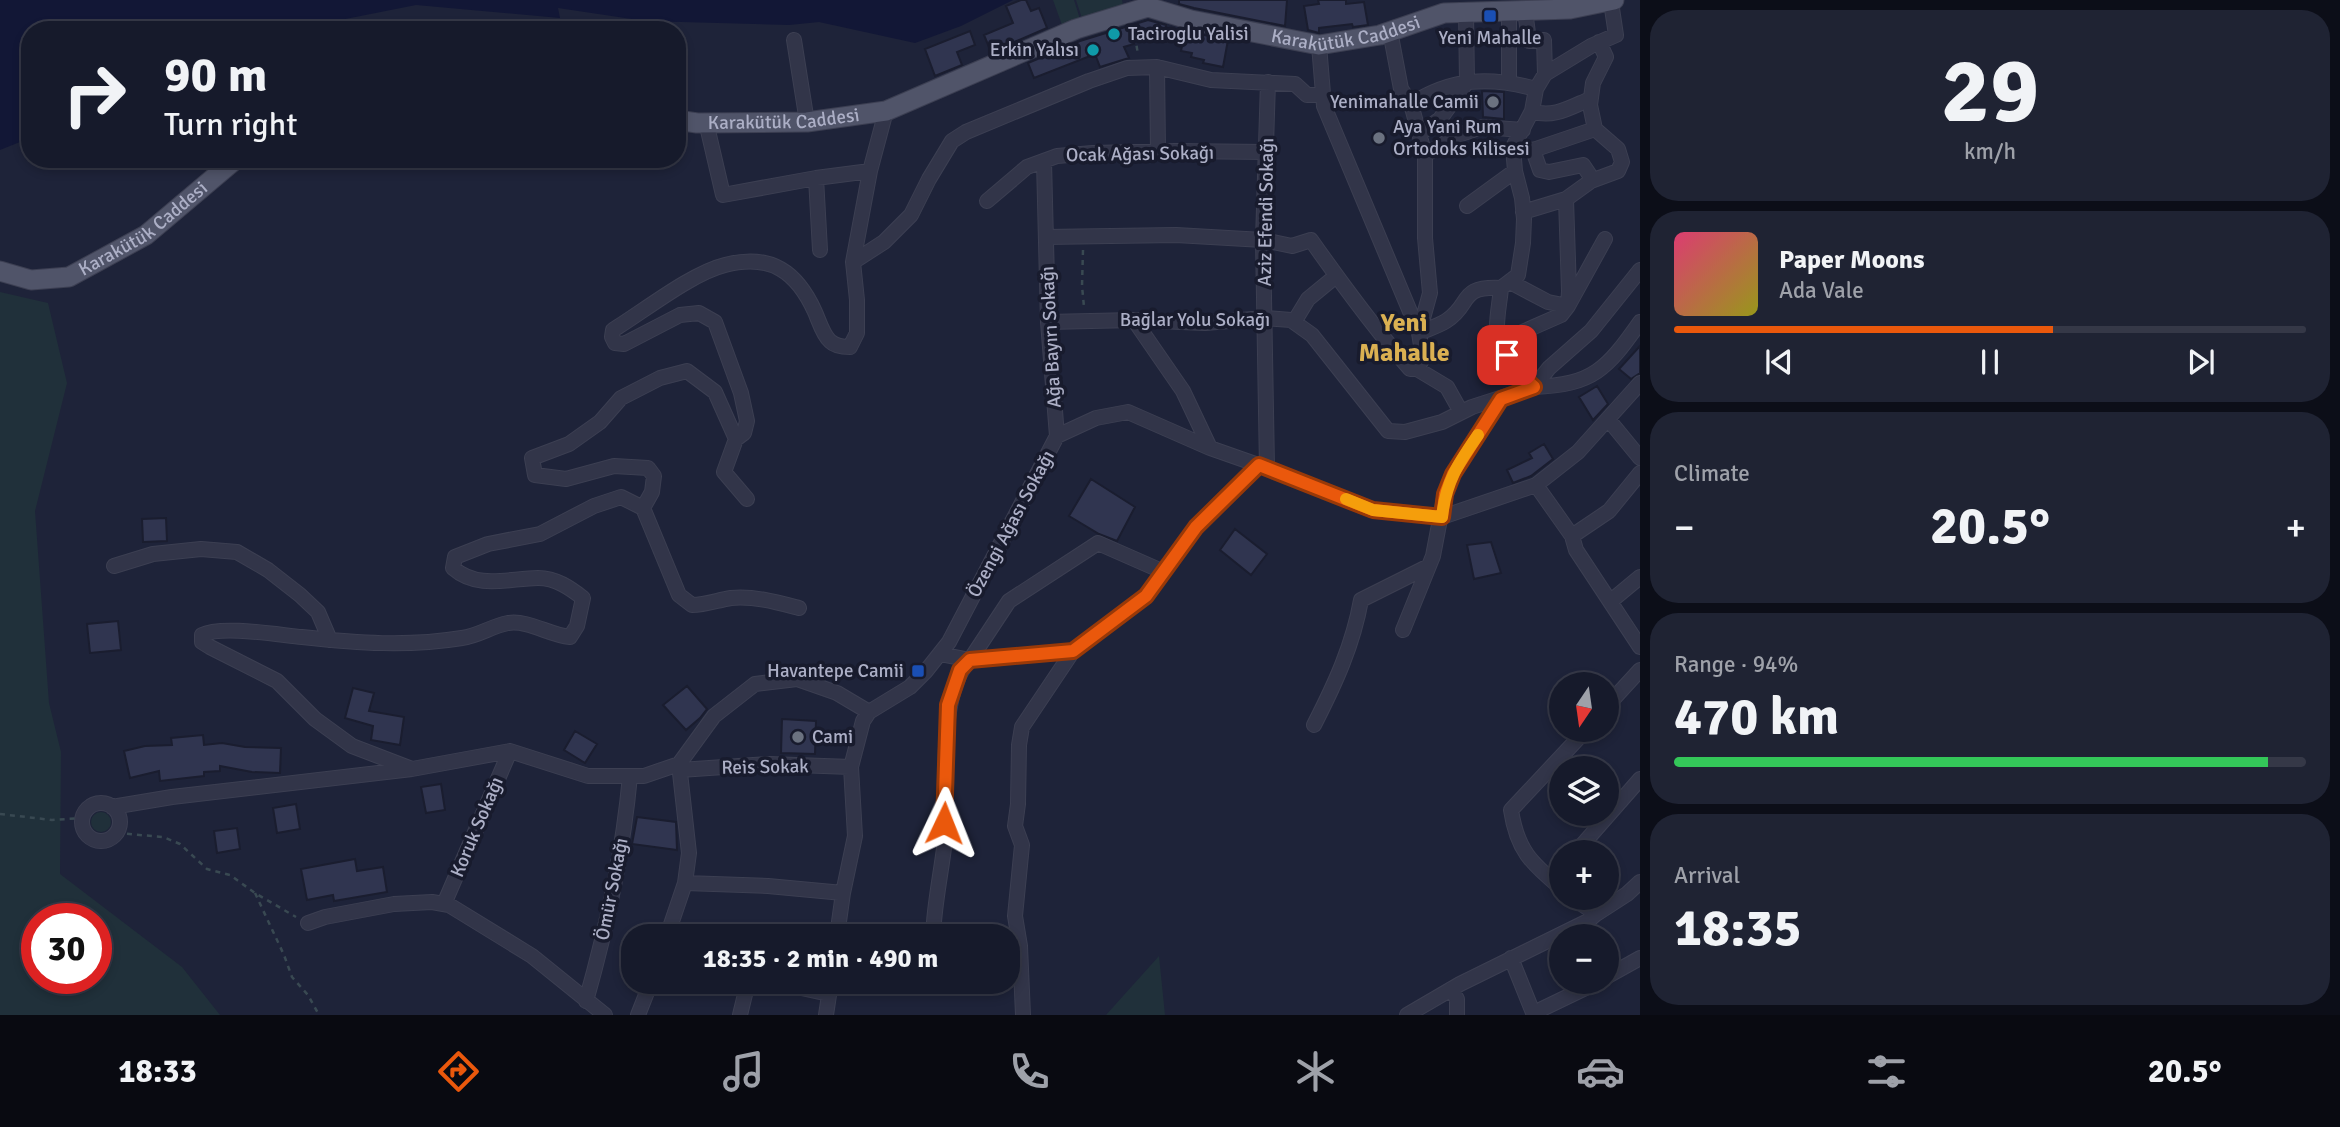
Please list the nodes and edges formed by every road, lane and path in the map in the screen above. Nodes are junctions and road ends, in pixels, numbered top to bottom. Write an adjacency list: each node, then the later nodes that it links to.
1 (1613, 1): 2 (main road, Karakütük Caddesi); 7 (street)
2 (1517, 10): 3 (main road, Karakütük Caddesi); 11 (street); 14 (street)
3 (1466, 12): 5 (main road, Karakütük Caddesi); 13 (street)
4 (1130, 13): 8 (main road, Karakütük Caddesi); 10 (path); 19 (main road, Karakütük Caddesi)
5 (1390, 31): 8 (main road, Karakütük Caddesi); 18 (street)
6 (794, 40): 22 (street)
7 (1600, 42): 11 (street); 17 (street)
8 (1319, 45): 16 (street)
9 (1157, 67): 10 (street); 12 (street); 29 (street)
10 (1141, 68): 47 (street)
11 (1545, 74): 15 (street)
12 (1268, 82): 16 (street); 30 (street, Aziz Efendi Sokağı)
13 (1468, 82): 14 (street); 18 (street); 26 (street)
14 (1509, 82): 15 (street)
15 (1536, 89): 20 (street)
16 (1323, 94): 59 (street)
17 (1590, 99): 20 (street); 24 (street)
18 (1411, 104): 26 (street)
19 (886, 111): 22 (main road, Karakütük Caddesi); 34 (street)
20 (1532, 111): 25 (street)
21 (686, 121): 23 (main road, Karakütük Caddesi)
22 (807, 121): 23 (main road, Karakütük Caddesi)
23 (706, 122): 36 (street)
24 (1595, 129): 28 (street); 37 (street)
25 (1523, 130): 27 (street); 31 (street)
26 (1419, 134): 31 (street)
27 (1513, 147): 28 (street); 35 (street)
28 (1533, 150): 37 (street)
29 (1158, 151): 30 (street, Ocak Ağası Sokağı); 32 (street, Ocak Ağası Sokağı)
30 (1266, 152): 45 (street, Aziz Efendi Sokağı)
31 (1424, 155): 59 (street)
32 (1044, 161): 39 (street, Ocak Ağası Sokağı); 43 (street, Ağa Bayırı Sokağı)
33 (225, 168): 49 (main road, Karakütük Caddesi)
34 (870, 171): 36 (street); 47 (street)
35 (1514, 171): 40 (street); 41 (street)
36 (816, 178): 46 (street)
37 (1591, 181): 38 (street)
38 (1566, 199): 41 (street); 52 (street)
39 (987, 201)
40 (1467, 206)
41 (1523, 212): 51 (street)
42 (1087, 236): 43 (street); 45 (street); 54 (path)
43 (1046, 237): 58 (street, Ağa Bayırı Sokağı)
44 (1605, 239): 52 (street)
45 (1263, 240): 50 (street); 53 (street, Aziz Efendi Sokağı)
46 (820, 250)
47 (853, 262): 68 (street)
48 (1640, 270): 63 (street)
49 (0, 271)
50 (1336, 276): 56 (street); 61 (street)
51 (1506, 285): 52 (street); 59 (street); 60 (street)
52 (1568, 306): 60 (street)
53 (1265, 318): 55 (street, Bağlar Yolu Sokağı); 56 (street, Bağlar Yolu Sokağı); 71 (street, Aziz Efendi Sokağı)
54 (1085, 320): 55 (street, Bağlar Yolu Sokağı); 58 (street, Bağlar Yolu Sokağı)
55 (1134, 320): 69 (street)
56 (1294, 322): 65 (street, Bağlar Yolu Sokağı)
57 (1640, 322): 63 (street)
58 (1048, 323): 67 (street, Ağa Bayırı Sokağı)
59 (1419, 333): 61 (street)
60 (1502, 341): 63 (street)
61 (1418, 369): 65 (street)
62 (1640, 383): 66 (street)
63 (1534, 387): 64 (street, Bağlar Yolu Sokağı)
64 (1501, 399): 65 (street, Bağlar Yolu Sokağı); 76 (street)
65 (1461, 412)
66 (1608, 419): 70 (street); 73 (street)
67 (1057, 436): 69 (street, Özengi Ağası Sokağı); 88 (street, Özengi Ağası Sokağı)
68 (736, 439): 74 (street); 75 (street)
69 (1210, 448): 71 (street, Özengi Ağası Sokağı)
70 (1640, 458)
71 (1263, 466): 76 (street, Özengi Ağası Sokağı); 80 (street)
72 (1640, 473): 77 (street)
73 (1536, 485): 76 (street); 77 (street)
74 (747, 499)
75 (643, 508): 83 (street); 85 (street)
76 (1442, 517): 79 (street)
77 (1572, 536): 82 (street)
78 (114, 566): 85 (street)
79 (1429, 566): 84 (street); 93 (street)
80 (1164, 572): 87 (street); 89 (street)
81 (1640, 577): 82 (street)
82 (1611, 601): 86 (street)
83 (799, 608)
84 (1403, 630)
85 (330, 640): 98 (street)
86 (1640, 647)
87 (1073, 651): 89 (street); 132 (street)
88 (940, 654): 89 (street); 92 (street, Özengi Ağası Sokağı)
89 (970, 660): 114 (street)
90 (1640, 670): 91 (street)
91 (1619, 693)
92 (869, 712): 96 (street); 97 (street)
93 (1314, 725)
94 (1575, 742): 106 (street)
95 (510, 751): 98 (street); 99 (street, Reis Sokak); 111 (street, Koruk Sokağı)
96 (679, 767): 97 (street, Reis Sokak); 99 (street, Reis Sokak); 108 (street)
97 (851, 767): 110 (street)
98 (412, 769): 101 (street)
99 (630, 776): 126 (street, Ömür Sokağı)
100 (1640, 779): 105 (street)
101 (112, 807): 103 (street); 104 (street)
102 (0, 814): 103 (path)
103 (83, 818): 104 (street)
104 (117, 833): 109 (path)
105 (1587, 840)
106 (1549, 874)
107 (1640, 881): 113 (street)
108 (685, 883): 110 (street); 116 (street)
109 (255, 893): 115 (path); 127 (path)
110 (843, 893): 117 (street)
111 (443, 904): 115 (street); 126 (street)
112 (1590, 910): 113 (street)
113 (1595, 914): 118 (street)
114 (934, 922)
115 (308, 923)
116 (671, 924)
117 (839, 924)
118 (1511, 958): 121 (street); 135 (street)
119 (1640, 958): 120 (street)
120 (1619, 970)
121 (1451, 989): 133 (street); 134 (street)
122 (646, 994): 129 (street)
123 (745, 994): 130 (street)
124 (829, 994): 131 (street)
125 (1573, 994): 135 (street)
126 (586, 1001): 128 (street)
127 (320, 1015)
128 (606, 1015)
129 (638, 1015)
130 (740, 1015)
131 (826, 1015)
132 (1023, 1015)
133 (1407, 1015)
134 (1457, 1015)
135 (1535, 1015)

